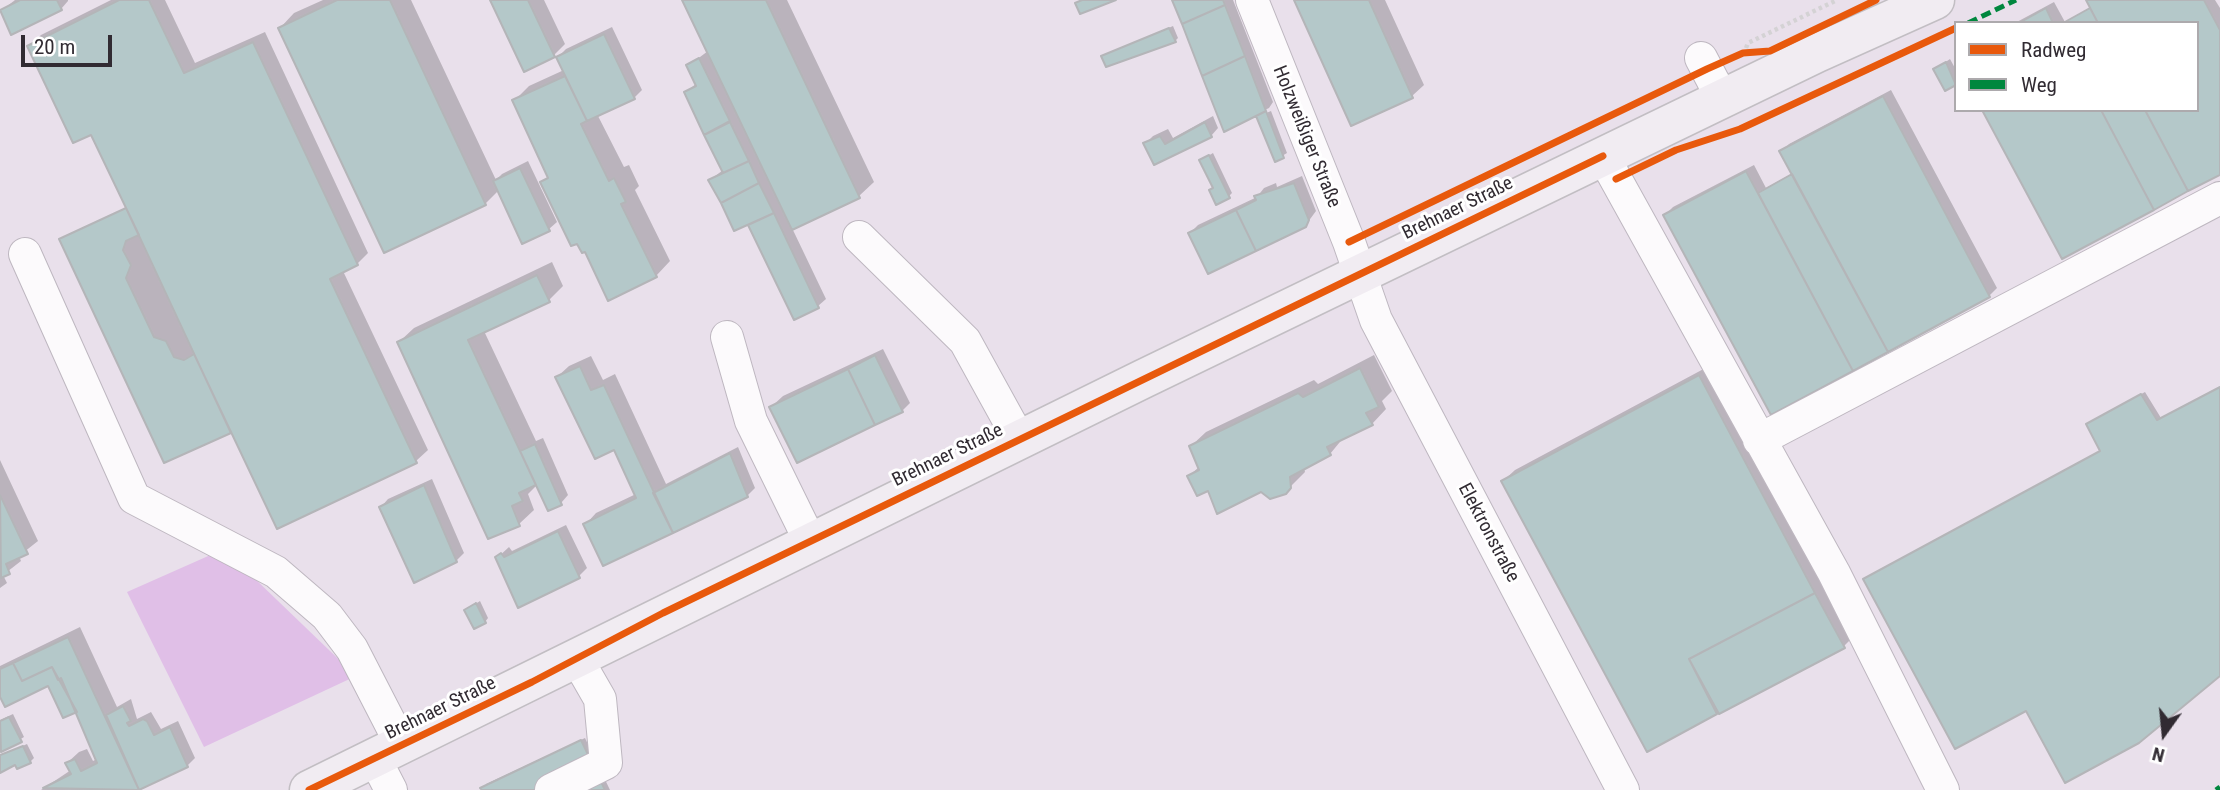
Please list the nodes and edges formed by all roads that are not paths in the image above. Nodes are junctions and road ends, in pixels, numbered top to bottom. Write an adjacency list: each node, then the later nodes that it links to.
1 (1252, 0): 9 (street, Holzweißiger Straße)
2 (1935, 0): 4 (main road, Brehnaer Straße)
3 (1701, 58): 4 (street)
4 (1722, 98): 5 (main road, Brehnaer Straße)
5 (1604, 156): 9 (main road, Brehnaer Straße); 12 (street)
6 (2220, 198): 12 (street)
7 (859, 237): 11 (street)
8 (25, 254): 15 (street)
9 (1360, 274): 11 (main road, Brehnaer Straße); 18 (street, Elektronstraße)
10 (727, 337): 13 (street)
11 (1019, 439): 13 (main road, Brehnaer Straße)
12 (1759, 440): 19 (street)
13 (810, 541): 14 (main road, Brehnaer Straße)
14 (577, 659): 15 (main road, Brehnaer Straße); 17 (street)
15 (389, 765): 16 (main road, Brehnaer Straße)
16 (309, 790)
17 (551, 790)
18 (1623, 790)
19 (1944, 790)

